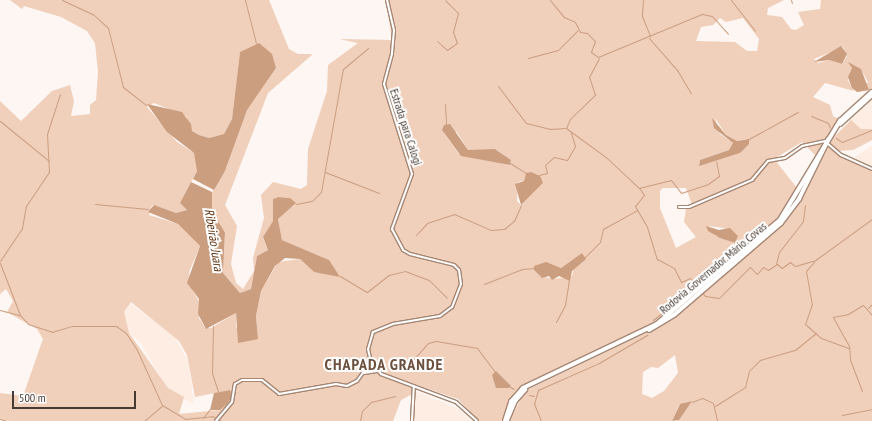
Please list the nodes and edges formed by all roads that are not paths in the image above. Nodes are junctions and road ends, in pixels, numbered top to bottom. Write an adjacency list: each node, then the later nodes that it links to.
1 (387, 0): 8 (street, Estrada para Calogi)
2 (872, 92): 4 (highway, Rodovia Governador Mário Covas)
3 (872, 95): 4 (highway, Rodovia Governador Mário Covas)
4 (826, 142): 5 (street); 6 (street); 7 (highway, Rodovia Governador Mário Covas)
5 (872, 169)
6 (679, 207)
7 (696, 294): 15 (highway, Rodovia Governador Mário Covas); 15 (highway, Rodovia Governador Mário Covas)
8 (371, 362): 9 (street, Estrada para Calogi); 10 (street)
9 (377, 372): 10 (street); 11 (street)
10 (364, 373): 12 (street)
11 (414, 386): 13 (street); 14 (street)
12 (216, 421)
13 (412, 421)
14 (477, 421)
15 (506, 421)

